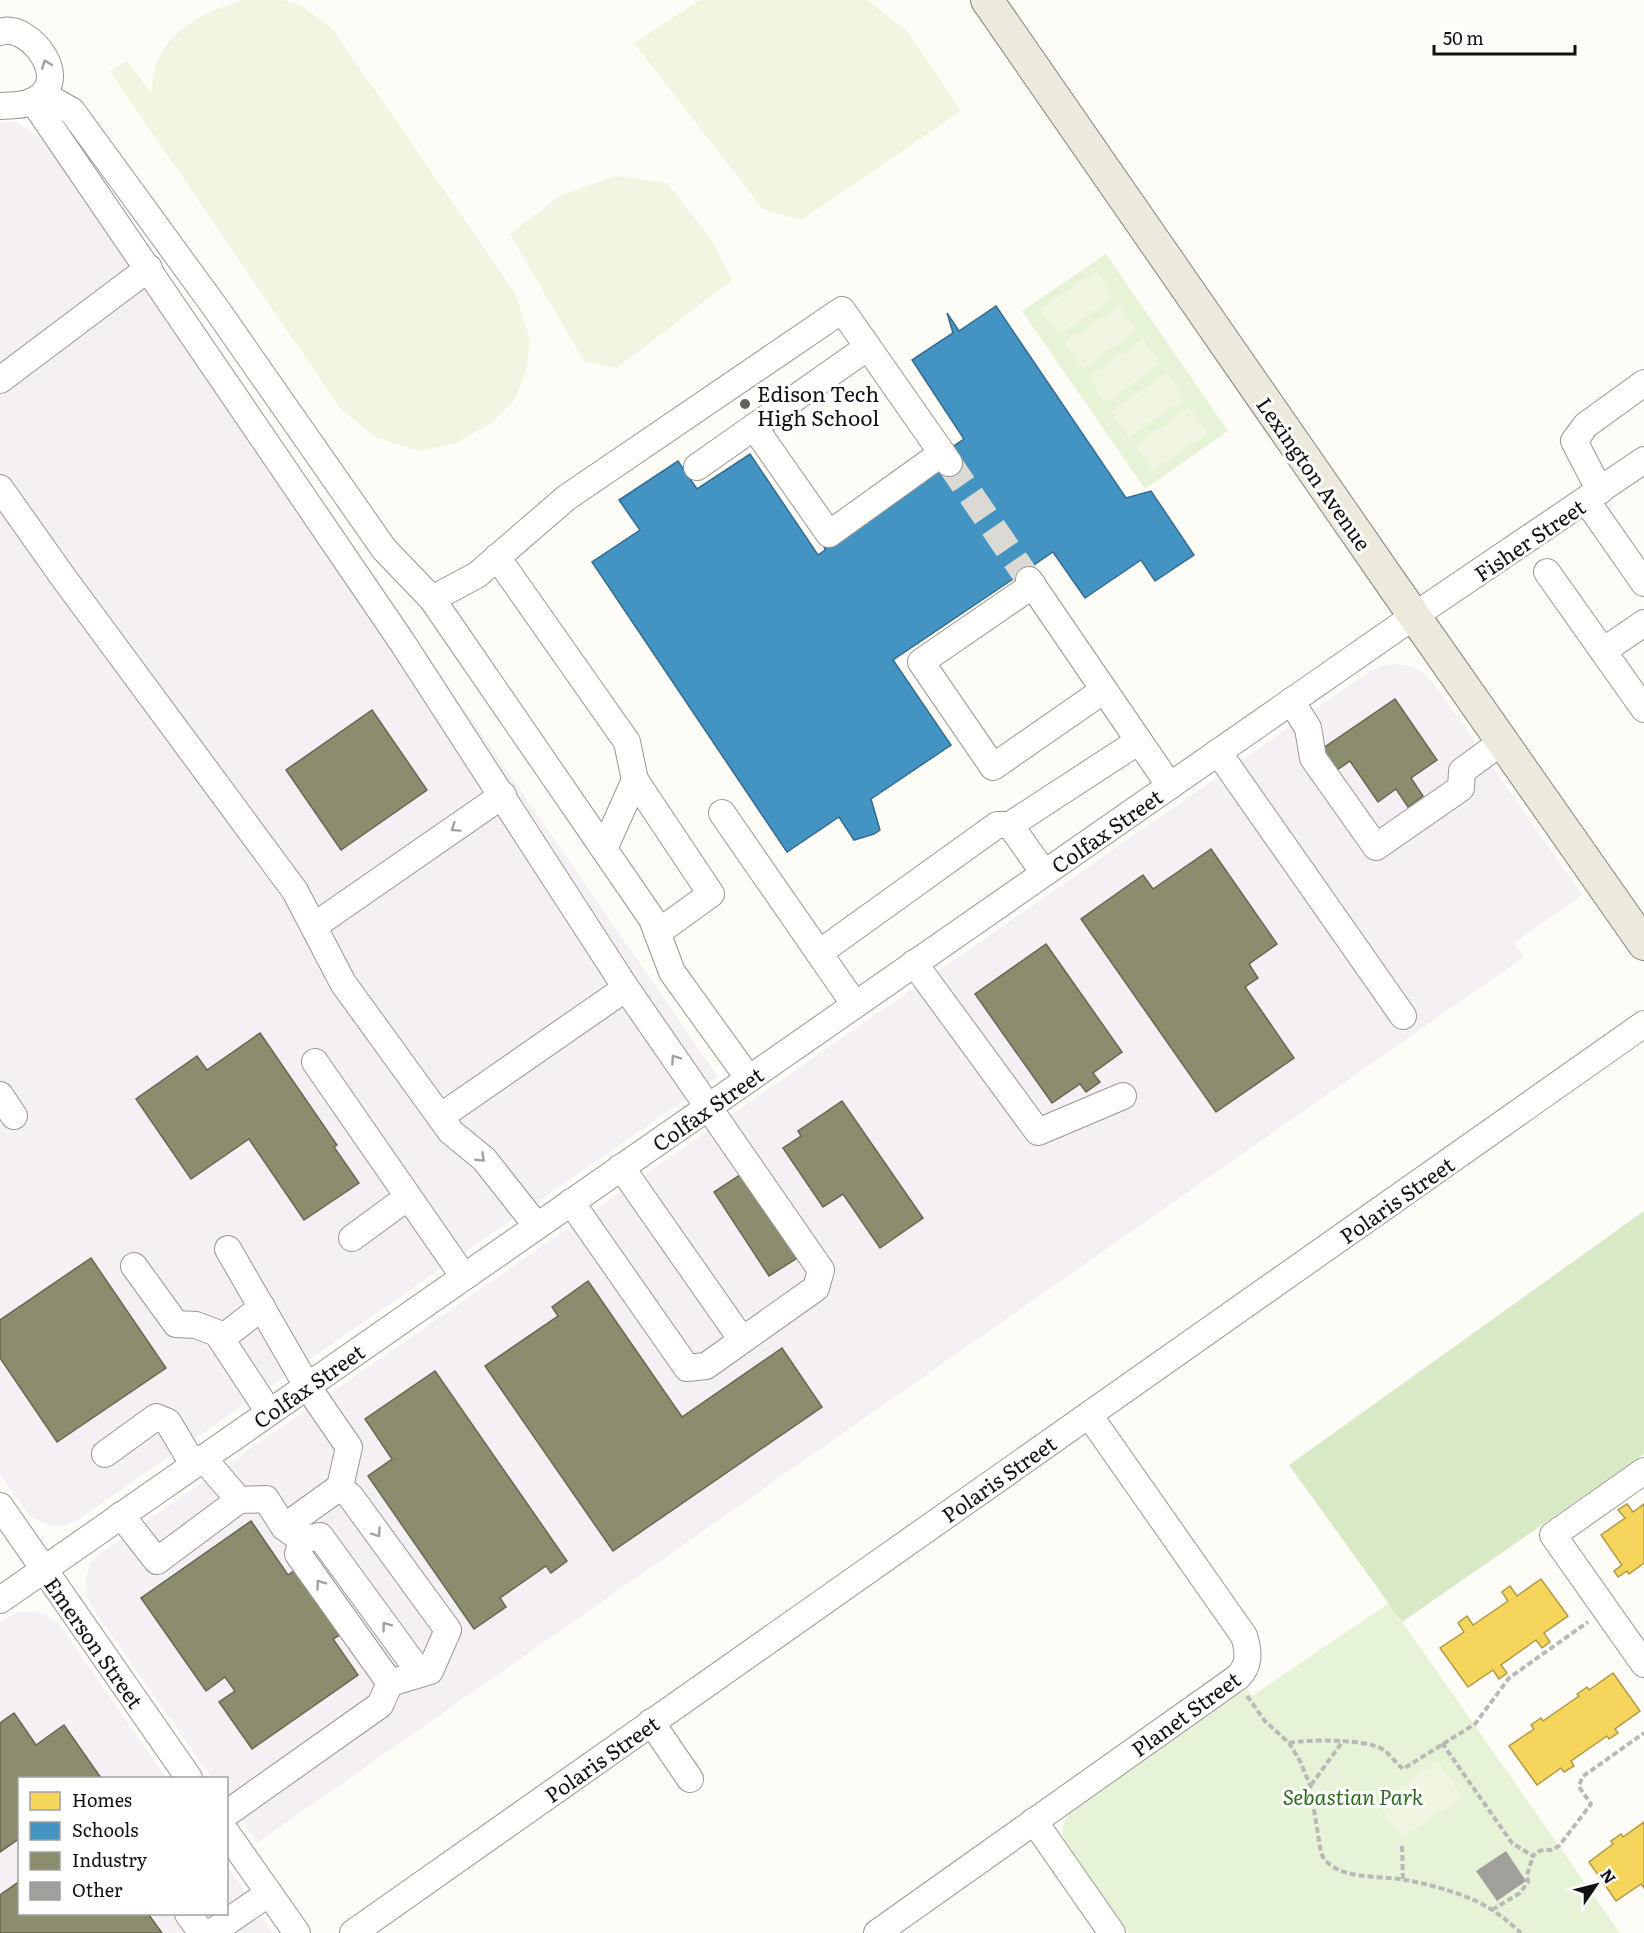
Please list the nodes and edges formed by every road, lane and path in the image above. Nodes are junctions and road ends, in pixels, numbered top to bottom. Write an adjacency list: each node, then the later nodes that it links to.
1 (987, 0): 18 (main road, Lexington Avenue)
2 (0, 32): 3 (street, one-way to 2)
3 (39, 98): 4 (street); 5 (street); 17 (street)
4 (0, 106)
5 (148, 268): 7 (street); 29 (street)
6 (868, 346): 9 (street); 9 (street); 14 (street)
7 (0, 380)
8 (1644, 383): 13 (street)
9 (754, 427): 11 (street)
10 (1644, 460): 13 (street, Fisher Street)
11 (697, 467)
12 (0, 488): 34 (street)
13 (1593, 496): 16 (street); 18 (street, Fisher Street)
14 (497, 557): 17 (street); 27 (street)
15 (1547, 572): 20 (street)
16 (1644, 584)
17 (432, 599): 32 (street)
18 (1414, 616): 22 (street, Colfax Street); 25 (main road, Lexington Avenue)
19 (1644, 623): 20 (street)
20 (1603, 651): 23 (street)
21 (1104, 690): 21 (street); 24 (street)
22 (1291, 701): 25 (street); 26 (street, Colfax Street)
23 (1644, 709)
24 (1139, 741): 28 (street); 31 (street)
25 (1503, 741): 36 (main road, Lexington Avenue)
26 (1218, 752): 28 (street, Colfax Street); 41 (street)
27 (635, 780): 32 (street); 35 (street)
28 (1170, 786): 33 (street, Colfax Street)
29 (503, 795): 34 (street, one-way to 34); 39 (street)
30 (722, 813): 37 (street)
31 (1010, 825): 33 (street); 37 (street)
32 (604, 849): 35 (street)
33 (1044, 873): 38 (street, Colfax Street)
34 (314, 926): 47 (street)
35 (657, 933): 44 (street)
36 (1644, 944)
37 (819, 953): 40 (street)
38 (914, 963): 40 (street, Colfax Street); 45 (street)
39 (626, 988): 46 (street, one-way to 39); 47 (street)
40 (855, 1005): 44 (street, Colfax Street)
41 (1403, 1016)
42 (1644, 1024): 61 (street, Polaris Street)
43 (315, 1062): 49 (street)
44 (748, 1079): 46 (street, Colfax Street)
45 (1123, 1096)
46 (708, 1107): 48 (street, Colfax Street); 58 (street)
47 (440, 1117): 51 (street, one-way to 51)
48 (621, 1167): 50 (street, Colfax Street); 58 (street)
49 (408, 1197): 52 (street); 55 (street)
50 (571, 1202): 51 (street, Colfax Street); 58 (street)
51 (537, 1226): 55 (street, Colfax Street)
52 (352, 1238)
53 (228, 1249): 56 (street)
54 (134, 1266): 57 (street)
55 (464, 1277): 59 (street, Colfax Street)
56 (262, 1307): 57 (street); 59 (street)
57 (221, 1340): 60 (street)
58 (742, 1340)
59 (307, 1386): 60 (street, Colfax Street); 65 (street)
60 (269, 1413): 63 (street, Colfax Street)
61 (1089, 1415): 77 (street, Polaris Street); 86 (street, Planet Street)
62 (105, 1454): 63 (street)
63 (198, 1461): 66 (street); 68 (street, Colfax Street)
64 (1644, 1470): 73 (street)
65 (340, 1487): 69 (street); 74 (street, one-way to 74)
66 (239, 1500): 68 (street); 69 (street)
67 (0, 1506): 70 (street, Emerson Street)
68 (121, 1515): 70 (street, Colfax Street)
69 (293, 1534): 74 (street, one-way to 69); 75 (street, one-way to 69)
70 (44, 1569): 71 (street, Colfax Street); 82 (street, Emerson Street)
71 (0, 1600)
72 (1585, 1624): 81 (path)
73 (1644, 1664)
74 (420, 1673): 75 (street)
75 (390, 1683): 85 (street)
76 (1245, 1690): 80 (path)
77 (651, 1722): 83 (street); 97 (street, Polaris Street)
78 (1644, 1733): 89 (path)
79 (1343, 1741): 80 (path); 81 (path); 84 (path)
80 (1289, 1743): 84 (path)
81 (1442, 1743): 89 (path)
82 (188, 1777)
83 (690, 1779)
84 (1310, 1785): 90 (path)
85 (228, 1813)
86 (1034, 1821): 98 (street, Planet Street); 99 (street)
87 (228, 1835): 91 (street)
88 (1402, 1846): 90 (path)
89 (1533, 1856): 92 (path)
90 (1403, 1879): 92 (path)
91 (269, 1893): 95 (street); 96 (street)
92 (1492, 1910): 100 (path)
93 (189, 1915): 94 (street)
94 (202, 1933)
95 (211, 1933)
96 (297, 1933)
97 (353, 1933)
98 (877, 1933)
99 (1112, 1933)
100 (1521, 1933)

